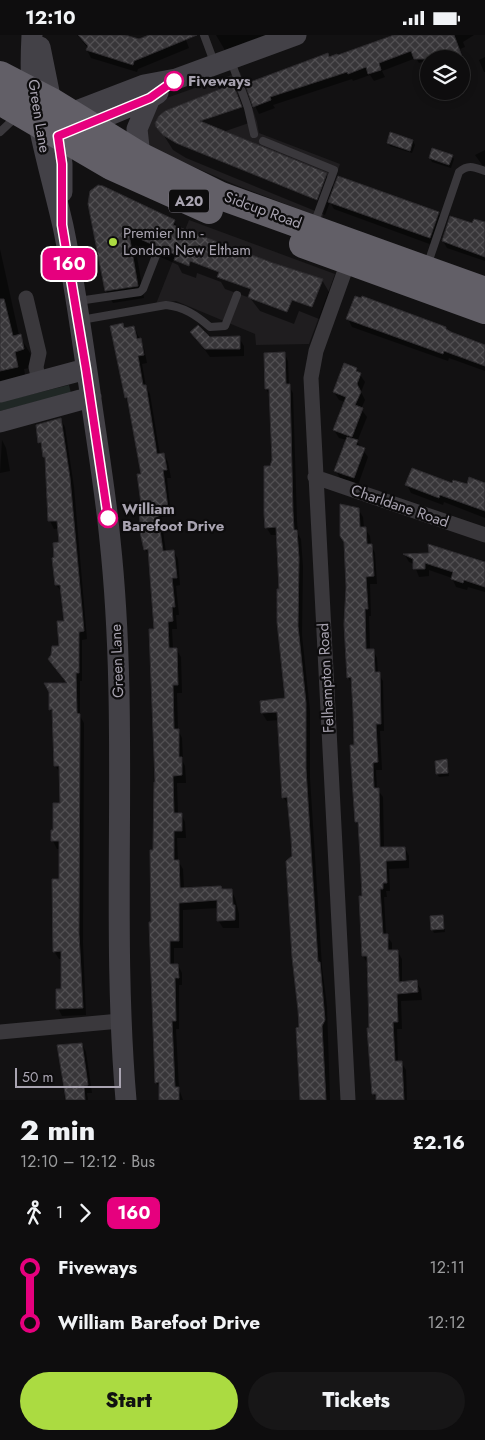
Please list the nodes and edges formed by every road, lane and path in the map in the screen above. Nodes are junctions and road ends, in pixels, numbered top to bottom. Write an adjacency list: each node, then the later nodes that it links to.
1 (32, 35): 9 (main road, Green Lane)
2 (36, 35): 9 (main road, Green Lane)
3 (204, 35): 5 (lane)
4 (296, 35): 5 (main road)
5 (222, 62): 7 (main road); 10 (lane)
6 (0, 75): 9 (highway, Sidcup Road / A20)
7 (176, 79): 8 (main road); 9 (main road)
8 (150, 98): 9 (main road); 12 (main road)
9 (30, 120): 12 (highway, Sidcup Road / A20); 17 (highway, Sidcup Road / A20); 22 (main road, Green Lane)
10 (254, 134)
11 (263, 141): 14 (lane)
12 (140, 156): 14 (highway, Sidcup Road / A20)
13 (485, 171): 16 (lane)
14 (313, 228): 16 (highway, Sidcup Road / A20)
15 (158, 253): 22 (lane)
16 (426, 269): 18 (highway, Sidcup Road / A20)
17 (343, 272): 21 (highway, Sidcup Road / A20); 28 (street, Felhampton Road)
18 (485, 291)
19 (237, 295): 22 (lane)
20 (26, 298): 24 (street)
21 (485, 310)
22 (77, 311): 23 (main road, Green Lane)
23 (86, 369): 24 (main road); 26 (main road, Green Lane)
24 (39, 381): 25 (main road)
25 (0, 392)
26 (91, 397): 27 (main road); 30 (main road, Green Lane)
27 (0, 422)
28 (315, 477): 29 (street, Charldane Road); 33 (street, Felhampton Road)
29 (485, 535)
30 (120, 1021): 31 (street); 32 (main road, Green Lane)
31 (0, 1032)
32 (126, 1100)
33 (348, 1100)

